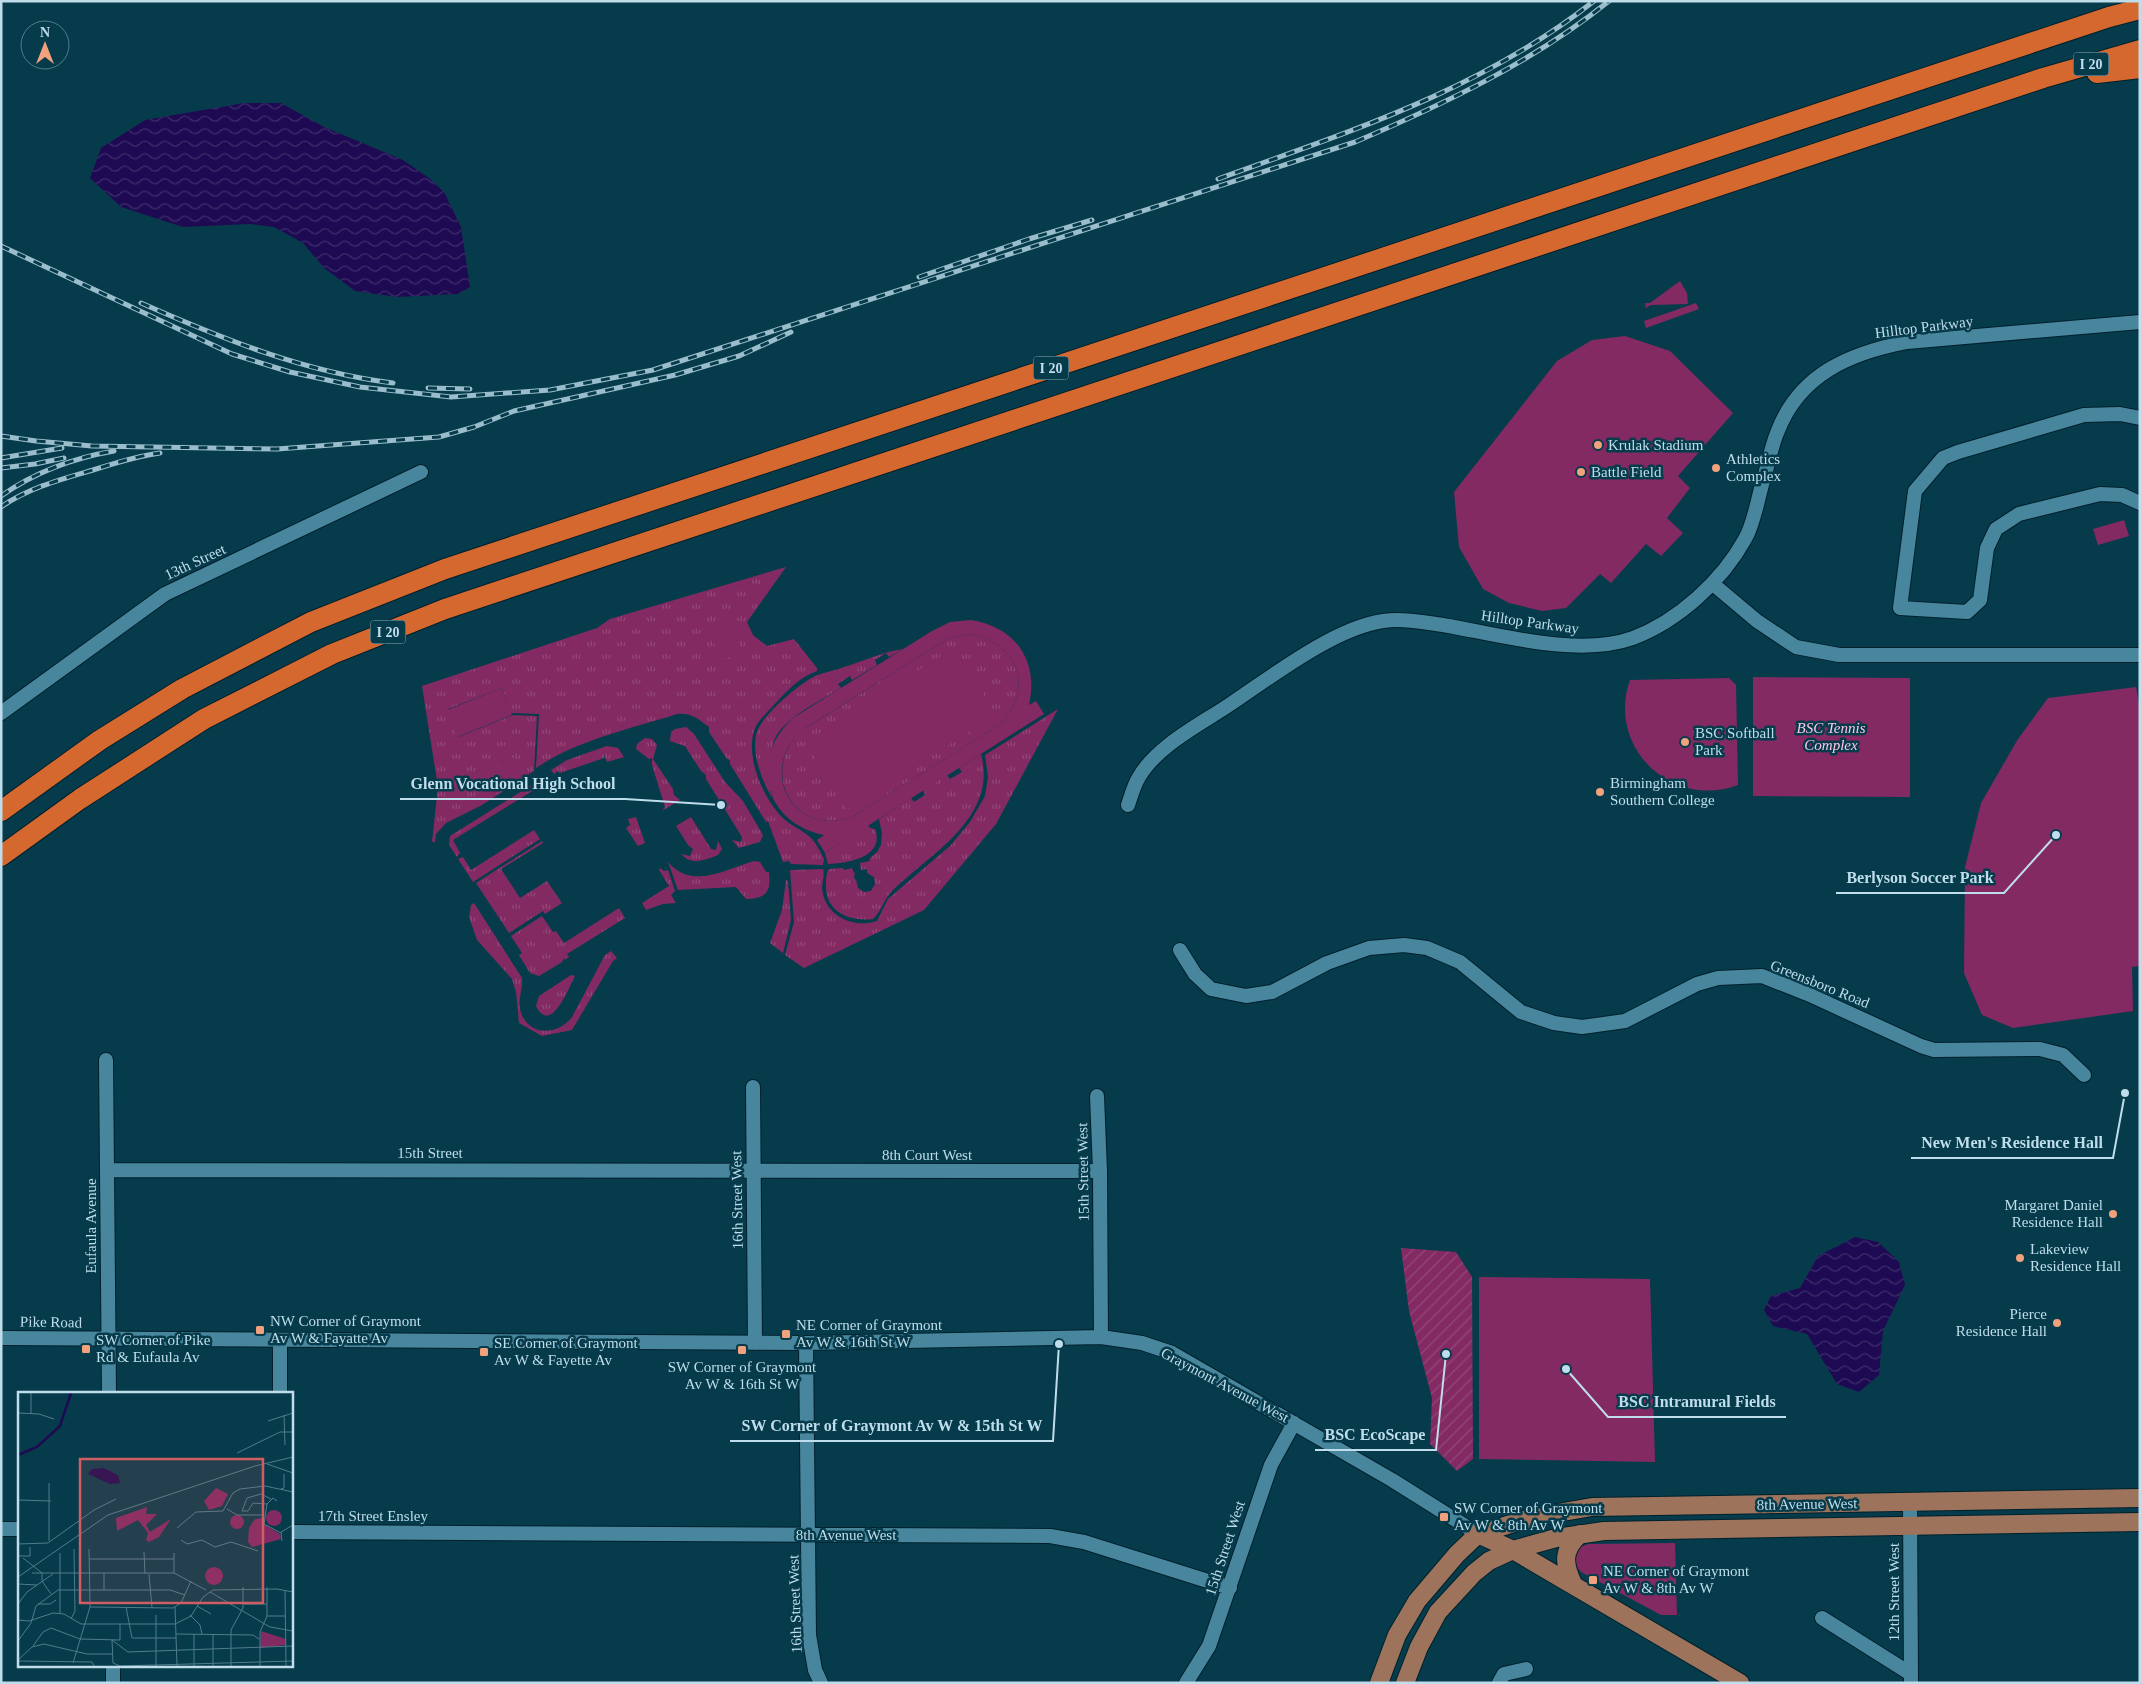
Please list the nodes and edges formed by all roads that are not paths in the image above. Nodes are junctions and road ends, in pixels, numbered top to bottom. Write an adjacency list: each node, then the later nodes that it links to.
1 (2140, 9): 13 (highway, I 20)
2 (2140, 50): 4 (highway, I 20)
3 (2140, 68): 4 (highway)
4 (2043, 78): 14 (highway, I 20)
5 (2140, 322): 9 (street, Hilltop Parkway)
6 (2140, 418): 8 (street)
7 (421, 472): 11 (street, 13th Street)
8 (2140, 503)
9 (1713, 584): 10 (street); 12 (street, Hilltop Parkway)
10 (2140, 655)
11 (1, 713)
12 (1128, 806)
13 (1, 811)
14 (1, 856)
15 (1180, 950): 17 (street, Greensboro Road)
16 (106, 1060): 20 (street, Eufaula Avenue)
17 (2084, 1074)
18 (752, 1087): 21 (street, 16th Street West)
19 (1096, 1096): 22 (street, 15th Street West)
20 (107, 1170): 21 (street, 15th Street); 25 (street, Eufaula Avenue)
21 (753, 1171): 22 (street, 8th Court West); 27 (street, 16th Street West)
22 (1100, 1171): 23 (street, 15th Street West)
23 (1101, 1337): 28 (street, Graymont Avenue West); 31 (street, Graymont Avenue West)
24 (1, 1338): 25 (street, Pike Road)
25 (108, 1339): 26 (street, Pike Road); 29 (street, Eufaula Avenue)
26 (280, 1340): 27 (street, Graymont Avenue West); 30 (street)
27 (755, 1343): 28 (street, Graymont Avenue West)
28 (806, 1343): 42 (street, 16th Street West)
29 (109, 1392)
30 (280, 1392)
31 (1294, 1423): 40 (street, Graymont Avenue West); 45 (street, 15th Street West)
32 (2140, 1498): 33 (main road, 8th Avenue West)
33 (1910, 1502): 35 (street, 12th Street West); 40 (main road, 8th Avenue West)
34 (2140, 1522): 35 (main road, 8th Avenue West)
35 (1910, 1526): 41 (main road, 8th Avenue West); 49 (street, 12th Street West)
36 (1, 1529): 37 (street)
37 (18, 1529)
38 (292, 1532): 39 (street, 17th Street Ensley)
39 (455, 1533): 42 (street, 8th Avenue West)
40 (1478, 1534): 43 (main road, Graymont Avenue West); 53 (main road)
41 (1580, 1534): 43 (main road, 8th Avenue West); 44 (main road)
42 (808, 1535): 45 (street, 8th Avenue West); 51 (street, 16th Street West)
43 (1513, 1550): 44 (main road, Graymont Avenue West); 54 (main road, 8th Avenue West)
44 (1574, 1586): 56 (main road, Graymont Avenue West)
45 (1230, 1588): 52 (street, 15th Street West)
46 (1822, 1618): 49 (street)
47 (113, 1666): 50 (street)
48 (1526, 1669): 55 (street)
49 (1911, 1678)
50 (113, 1683)
51 (821, 1683)
52 (1186, 1683)
53 (1379, 1683)
54 (1405, 1683)
55 (1499, 1683)
56 (1740, 1683)

